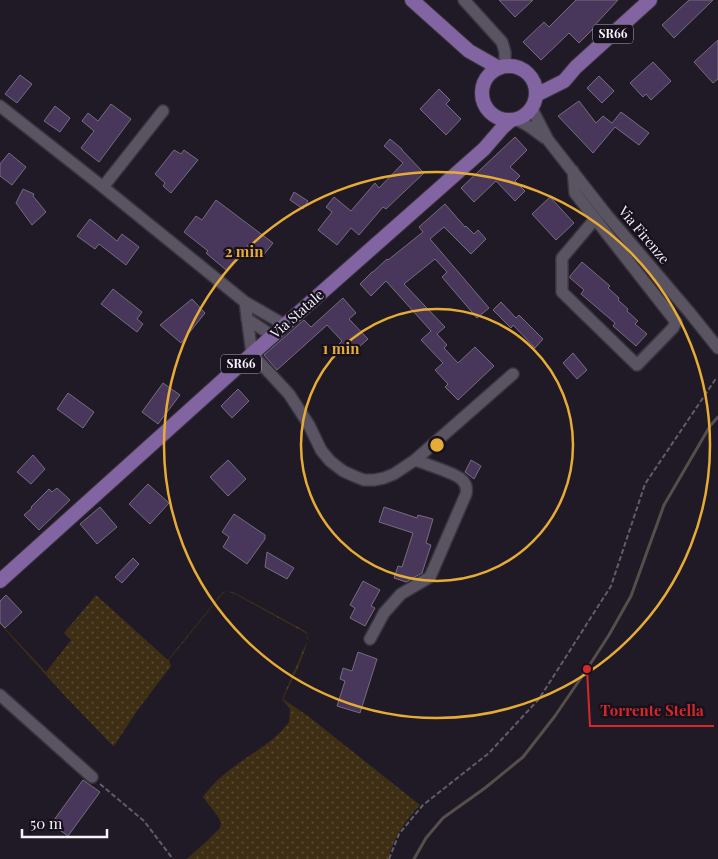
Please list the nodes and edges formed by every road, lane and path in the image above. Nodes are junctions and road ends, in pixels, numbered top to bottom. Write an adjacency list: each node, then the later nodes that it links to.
1 (412, 0): 4 (main road)
2 (464, 0): 5 (street)
3 (650, 0): 6 (main road, SR66)
4 (469, 51): 5 (main road); 8 (main road)
5 (502, 67): 7 (main road); 8 (main road)
6 (576, 68): 7 (main road, SR66); 9 (main road, SR66)
7 (533, 80): 9 (main road)
8 (485, 82): 11 (main road)
9 (534, 102): 13 (main road, SR66); 14 (street)
10 (0, 106): 17 (street)
11 (489, 110): 13 (main road); 15 (main road)
12 (162, 111): 17 (street)
13 (513, 120): 14 (street); 15 (main road, Via Statale / SR66)
14 (548, 140): 16 (street, Via Firenze)
15 (484, 149): 21 (main road, Via Statale / SR66)
16 (573, 171): 18 (street); 23 (street, Via Firenze)
17 (103, 187): 19 (street)
18 (595, 219): 18 (street)
19 (245, 302): 20 (street); 21 (street)
20 (247, 319): 22 (street); 24 (street)
21 (285, 325): 22 (main road, Via Statale / SR66)
22 (273, 336): 24 (main road, Via Statale / SR66)
23 (718, 348)
24 (252, 354): 27 (street); 28 (main road, Via Statale / SR66)
25 (513, 374): 27 (street)
26 (718, 377): 33 (path)
27 (415, 460): 29 (street)
28 (0, 581)
29 (370, 639)
30 (0, 694): 31 (street)
31 (92, 777): 32 (path)
32 (173, 859)
33 (389, 859)

